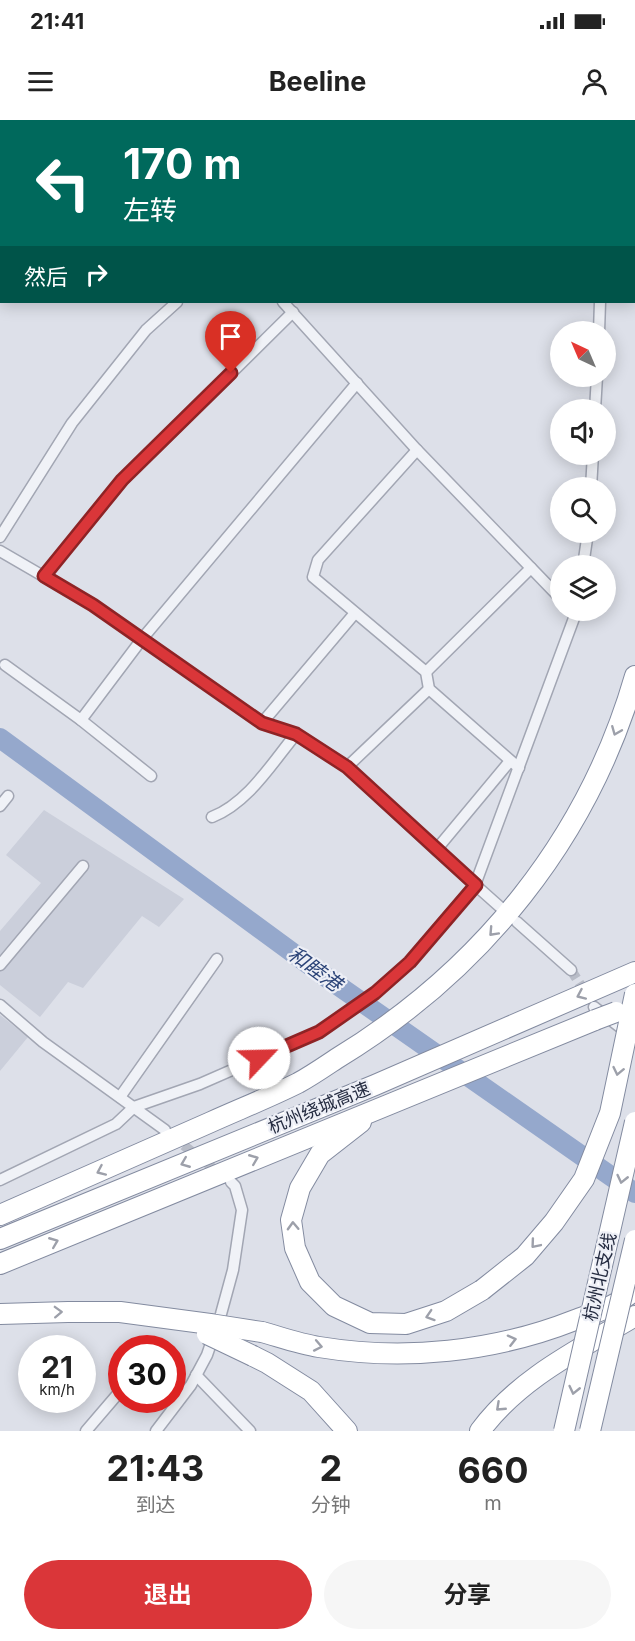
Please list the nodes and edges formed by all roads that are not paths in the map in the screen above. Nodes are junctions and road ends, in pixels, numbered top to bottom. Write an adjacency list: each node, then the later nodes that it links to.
1 (176, 303): 8 (street)
2 (284, 303): 4 (street)
3 (600, 303): 5 (street)
4 (293, 312): 6 (street); 11 (street)
5 (599, 321)
6 (357, 383): 7 (street); 15 (street)
7 (417, 450): 10 (street); 13 (street)
8 (0, 537)
9 (0, 551): 11 (street)
10 (531, 568): 12 (street); 17 (street)
11 (44, 576): 15 (street)
12 (550, 588)
13 (355, 613): 17 (street); 21 (street)
14 (571, 621): 23 (street)
15 (142, 639): 20 (street); 21 (street)
16 (5, 665): 20 (street)
17 (426, 672): 19 (street)
18 (635, 676): 50 (highway, one-way to 50)
19 (429, 689): 23 (street); 24 (street)
20 (81, 720): 25 (street)
21 (262, 723): 22 (street)
22 (296, 734): 24 (street); 28 (street)
23 (514, 765): 29 (street); 31 (street)
24 (347, 767): 29 (street)
25 (151, 777)
26 (8, 796): 27 (street)
27 (0, 806)
28 (212, 817)
29 (436, 850): 31 (street)
30 (83, 866): 35 (street)
31 (476, 885): 32 (street); 45 (street)
32 (500, 907)
33 (517, 922): 36 (street)
34 (217, 958): 43 (street)
35 (0, 965)
36 (571, 970)
37 (635, 972): 51 (highway, 杭州绕城高速, one-way to 51)
38 (635, 994): 44 (highway, one-way to 44, bridge)
39 (635, 1004): 41 (highway, 杭州绕城高速, bridge)
40 (0, 1005): 43 (street)
41 (595, 1013): 42 (street); 44 (highway, 杭州绕城高速)
42 (635, 1038)
43 (120, 1097): 45 (street)
44 (387, 1104): 53 (highway, 杭州绕城高速, one-way to 44)
45 (134, 1107): 47 (street); 48 (street)
46 (635, 1122): 65 (highway, 杭州北支线, one-way to 65, bridge)
47 (165, 1130)
48 (0, 1180)
49 (231, 1182): 58 (street)
50 (0, 1215)
51 (0, 1239)
52 (635, 1240): 66 (highway, 杭州北支线, bridge)
53 (0, 1264)
54 (635, 1289): 57 (highway, one-way to 54, bridge)
55 (0, 1314): 57 (highway, one-way to 57)
56 (635, 1316): 64 (highway, one-way to 64)
57 (208, 1329): 63 (highway, bridge)
58 (196, 1375): 61 (street); 62 (street)
59 (108, 1405): 60 (street)
60 (86, 1431)
61 (156, 1431)
62 (250, 1431)
63 (347, 1431)
64 (480, 1431)
65 (564, 1431)
66 (590, 1431)

